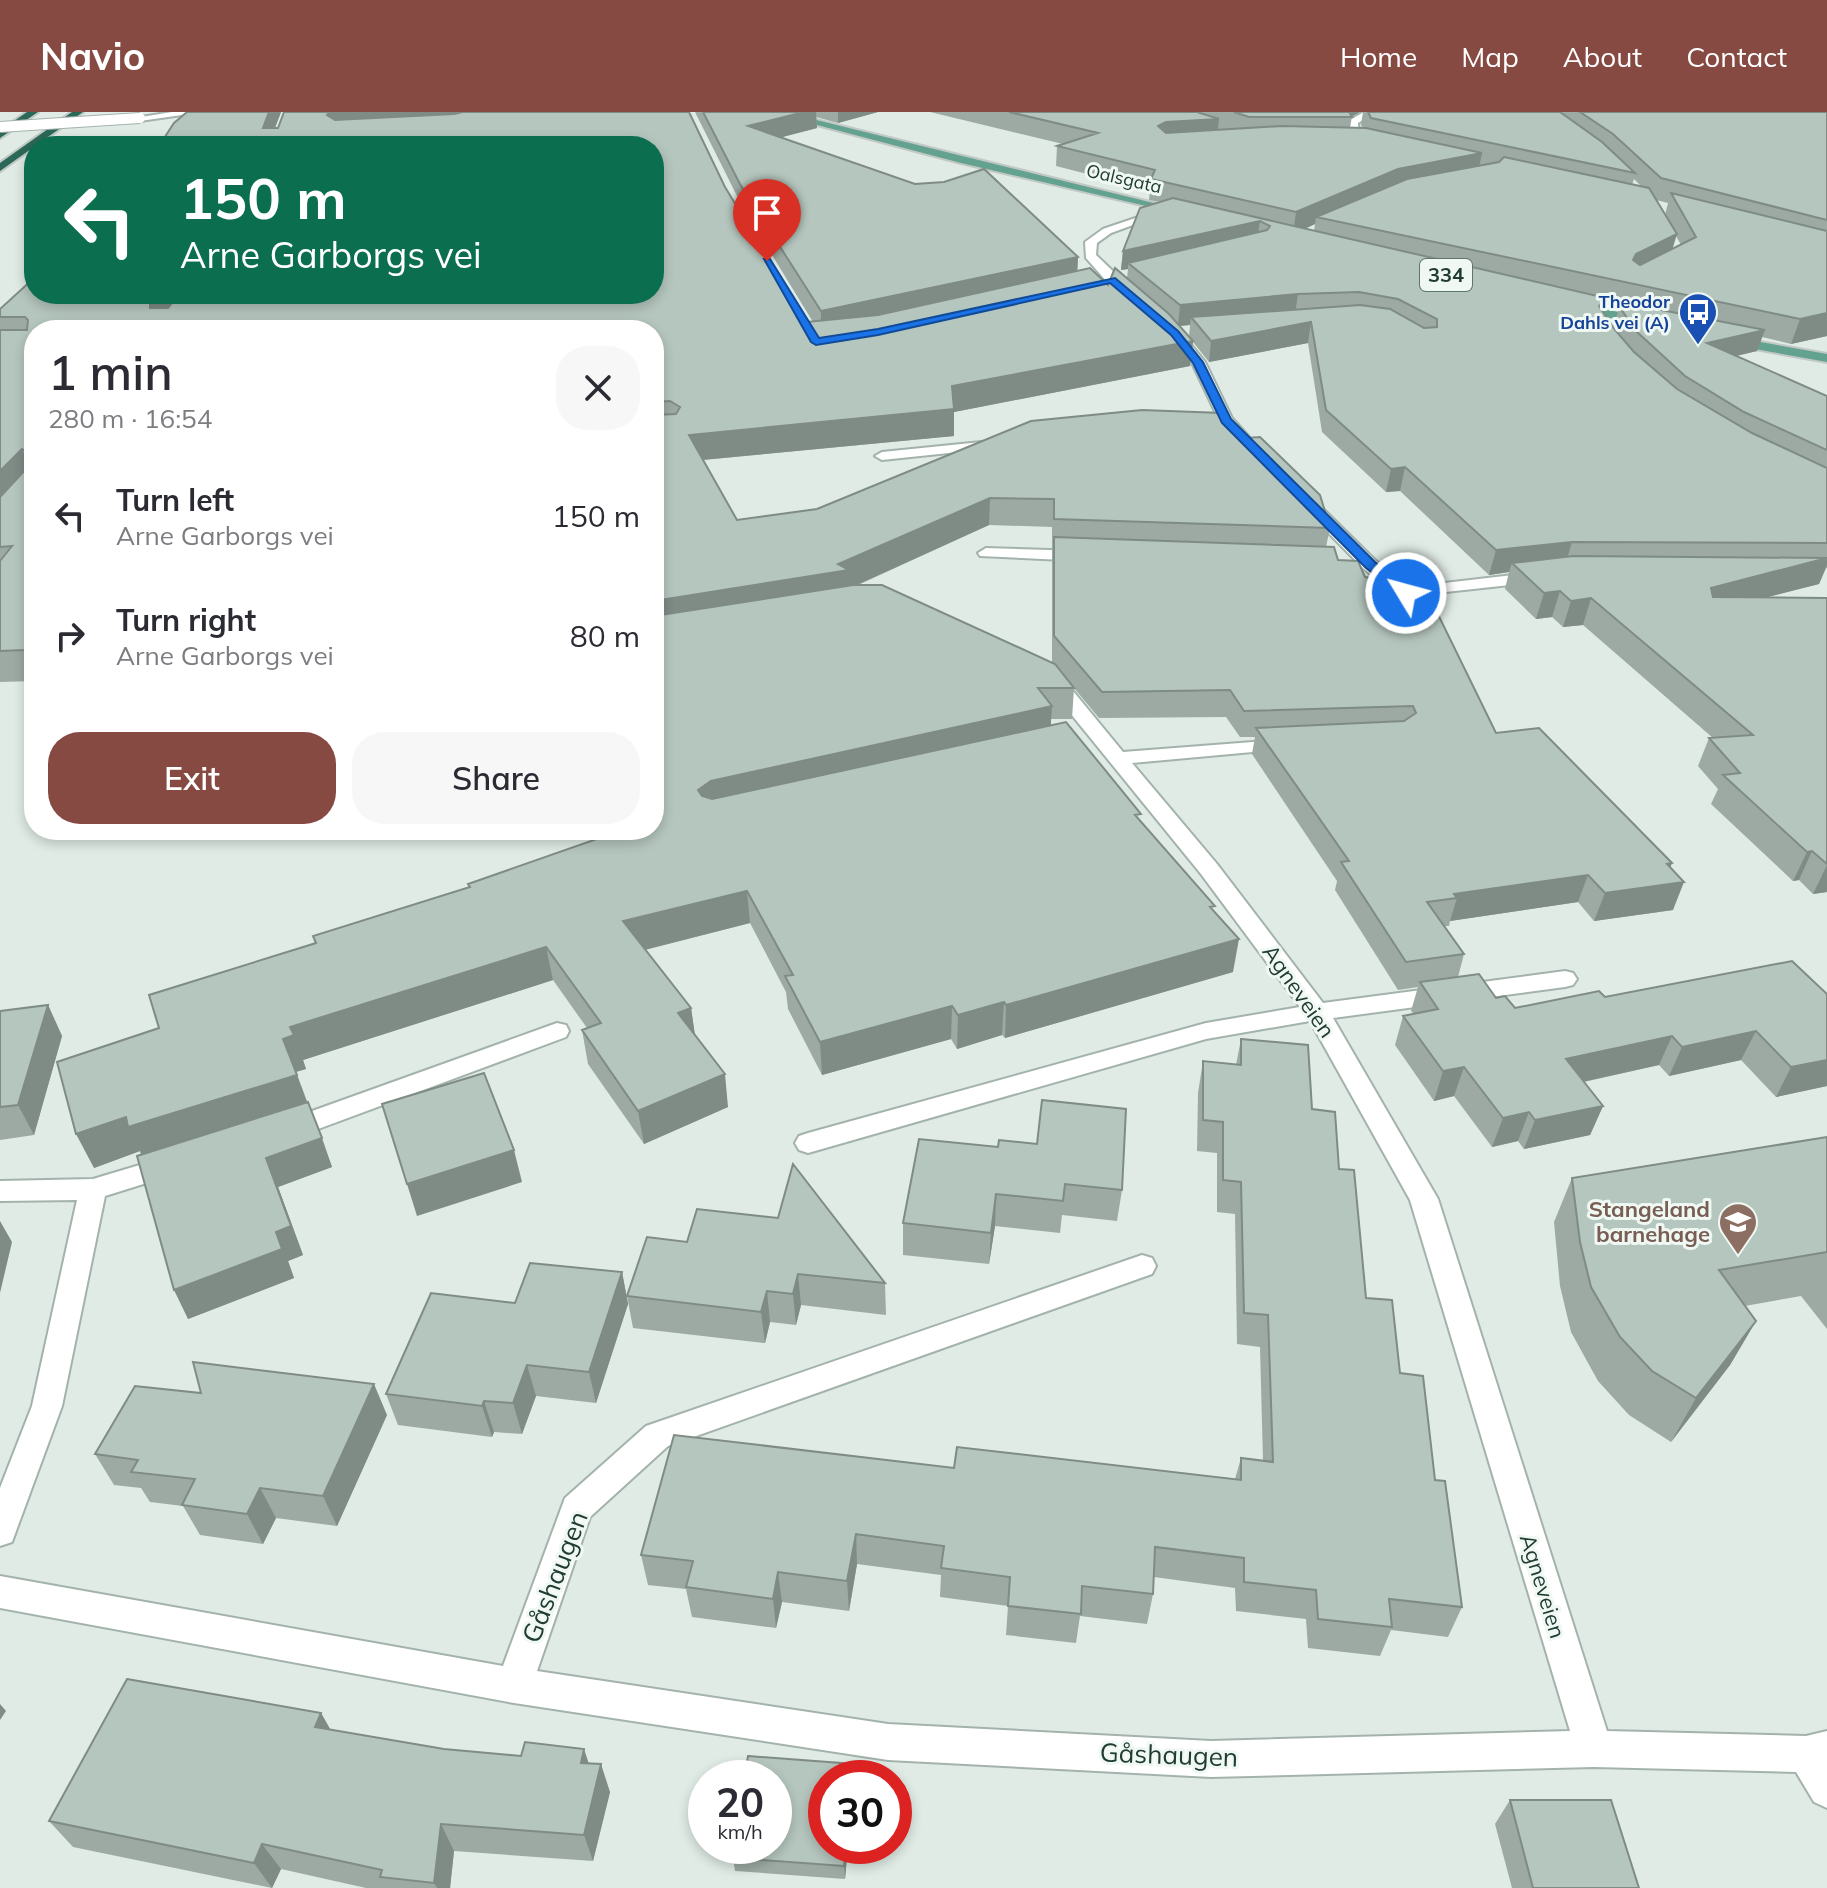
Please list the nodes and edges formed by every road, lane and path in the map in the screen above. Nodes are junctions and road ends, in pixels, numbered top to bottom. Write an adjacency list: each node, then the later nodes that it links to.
1 (33, 112): 8 (highway)
2 (78, 112): 9 (highway)
3 (198, 112): 7 (street, bridge)
4 (773, 112): 15 (main road, Oalsgata)
5 (805, 112): 15 (main road, Oalsgata)
6 (1367, 114): 11 (street)
7 (0, 127)
8 (0, 135)
9 (45, 136)
10 (1347, 140): 11 (street)
11 (1363, 142): 12 (street)
12 (1391, 148)
13 (24, 151): 14 (highway)
14 (0, 168)
15 (1067, 184): 16 (main road, Oalsgata)
16 (1173, 209): 17 (main road, Oalsgata); 19 (street)
17 (1204, 216)
18 (1564, 303): 20 (main road)
19 (1144, 305)
20 (1618, 316): 21 (street); 22 (main road)
21 (1602, 325)
22 (1658, 325)
23 (1175, 329): 27 (street)
24 (1711, 336): 25 (main road)
25 (1827, 358)
26 (1022, 441): 28 (street)
27 (1259, 454)
28 (882, 456)
29 (1293, 487): 33 (street)
30 (986, 553): 31 (street)
31 (1109, 557)
32 (1340, 564): 33 (street)
33 (1370, 565): 34 (street)
34 (1549, 576)
35 (1041, 664): 36 (street, Agneveien)
36 (1102, 738): 37 (street); 39 (street, Agneveien)
37 (1073, 742)
38 (1304, 743): 39 (street)
39 (1118, 758): 41 (street, Agneveien)
40 (1565, 979): 41 (street)
41 (1317, 1012): 44 (street); 52 (street, Agneveien)
42 (557, 1031): 43 (street)
43 (259, 1139)
44 (808, 1143)
45 (199, 1157): 46 (street)
46 (93, 1189): 47 (street); 49 (street)
47 (0, 1191)
48 (1142, 1266): 51 (street, Gåshaugen)
49 (0, 1531)
50 (0, 1592): 51 (street, Gåshaugen)
51 (514, 1685): 52 (street, Gåshaugen)
52 (1594, 1749): 53 (street, Gåshaugen)
53 (1816, 1752): 54 (street)
54 (1827, 1789)

